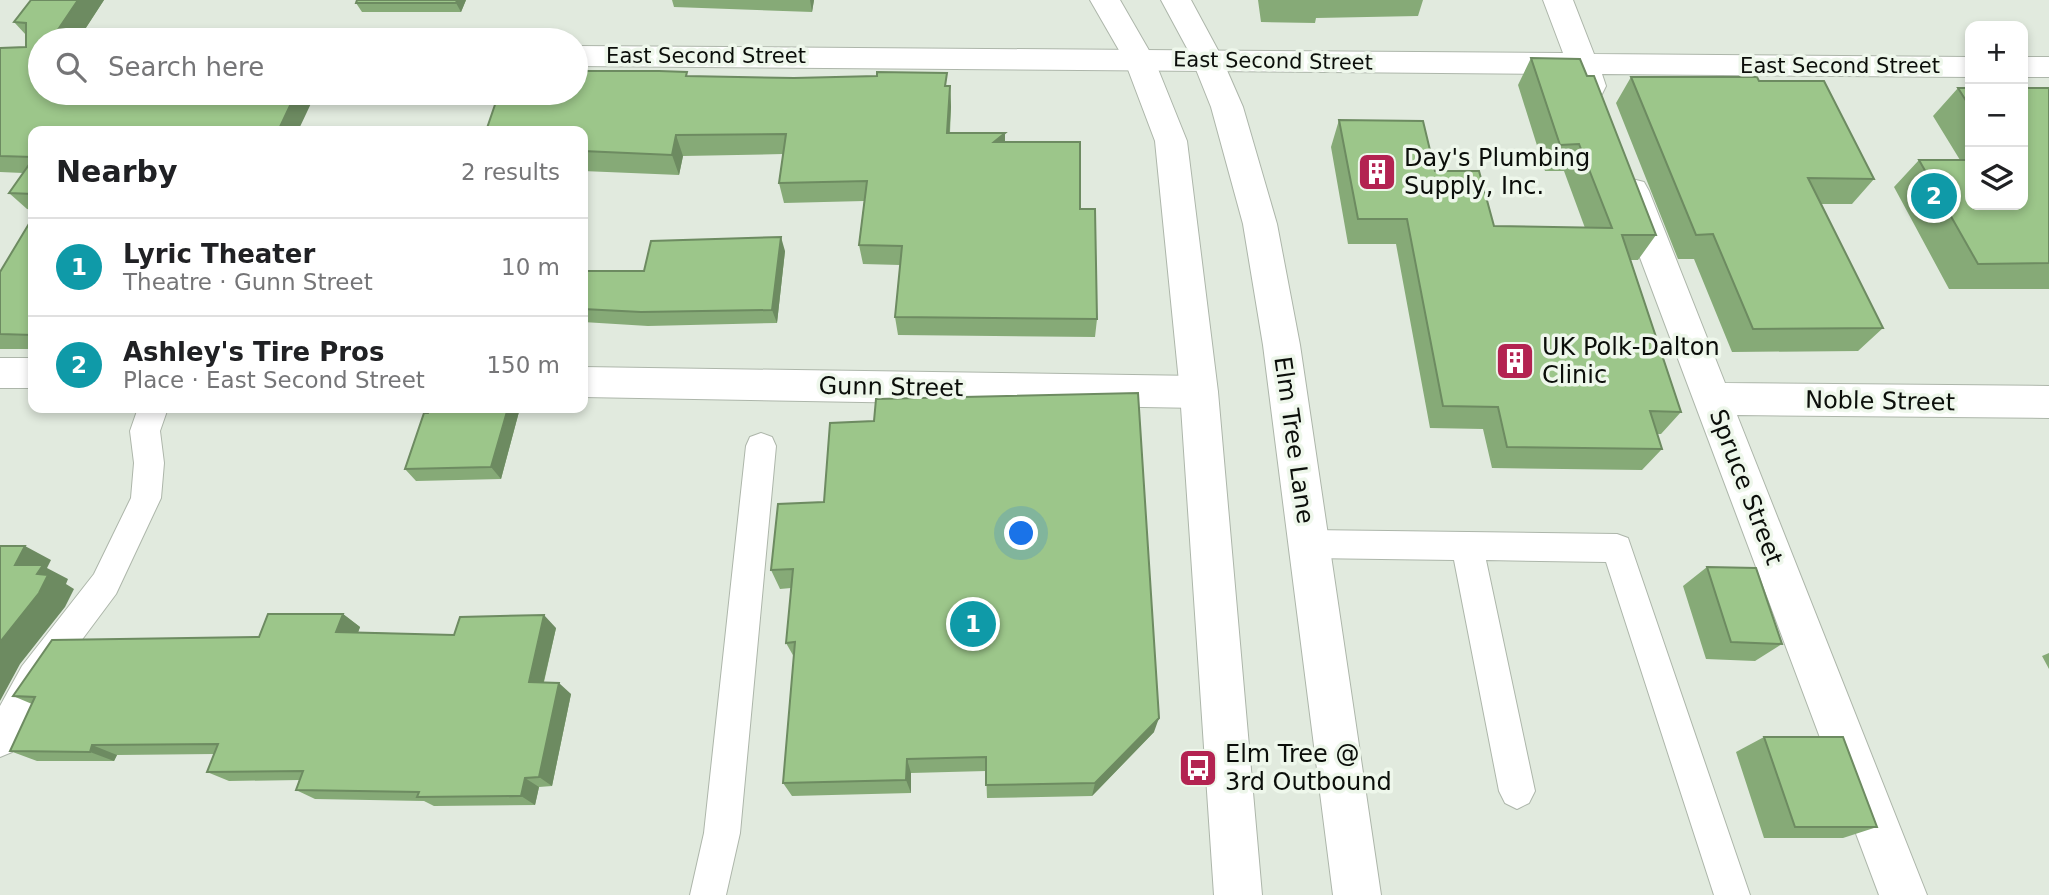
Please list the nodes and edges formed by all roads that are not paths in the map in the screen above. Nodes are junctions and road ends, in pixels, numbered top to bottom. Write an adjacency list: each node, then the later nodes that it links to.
1 (1105, 0): 5 (street)
2 (1176, 0): 6 (street, Elm Tree Lane)
3 (1558, 0): 7 (street)
4 (588, 56): 5 (street, East Second Street)
5 (1139, 59): 6 (street, East Second Street); 16 (street)
6 (1210, 60): 7 (street, East Second Street); 21 (street, Elm Tree Lane)
7 (1584, 65): 8 (street, East Second Street); 11 (street)
8 (1965, 67)
9 (2028, 67): 10 (street)
10 (2049, 67)
11 (1604, 120)
12 (1619, 158): 17 (street, Spruce Street)
13 (0, 373): 14 (street)
14 (28, 373)
15 (588, 382): 16 (street, Gunn Street)
16 (1199, 391): 26 (street)
17 (1712, 399): 18 (street, Noble Street); 29 (street, Spruce Street)
18 (2049, 402)
19 (151, 413): 23 (lane)
20 (761, 446): 25 (lane)
21 (1309, 544): 22 (lane); 27 (street, Elm Tree Lane)
22 (1467, 545): 24 (lane); 28 (lane)
23 (0, 740)
24 (1517, 791)
25 (708, 895)
26 (1238, 895)
27 (1357, 895)
28 (1732, 895)
29 (1903, 895)

